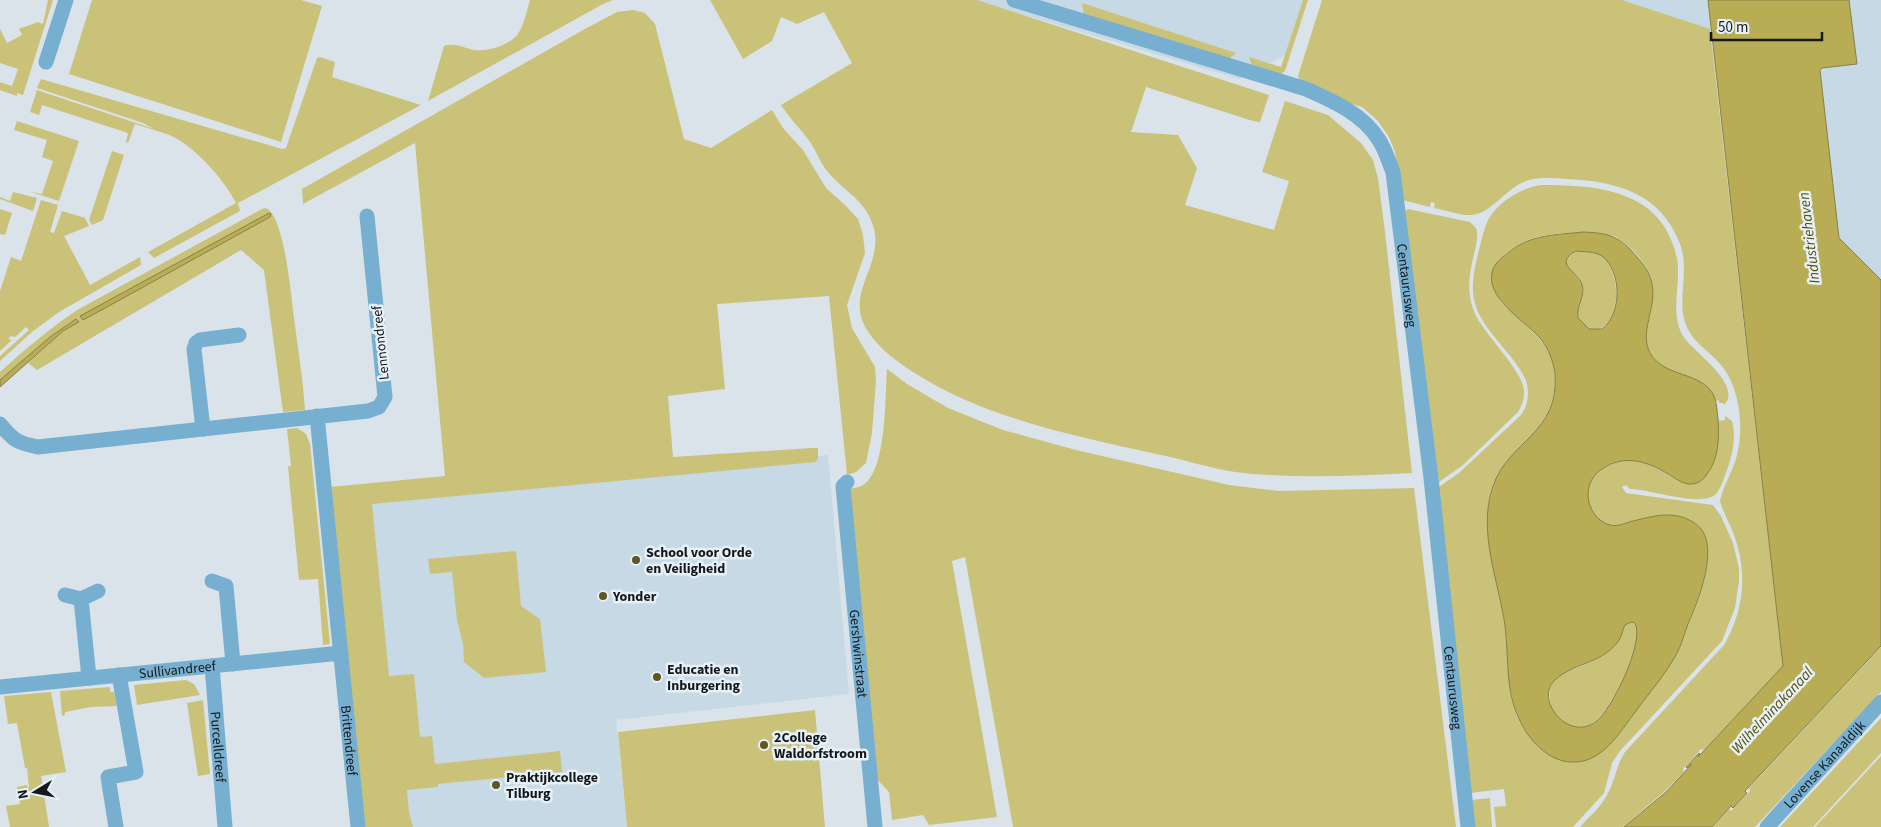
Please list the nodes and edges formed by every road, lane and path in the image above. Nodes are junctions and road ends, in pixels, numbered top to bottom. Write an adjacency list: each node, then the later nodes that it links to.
1 (66, 0): 3 (street)
2 (1014, 0): 25 (street, Centaurusweg)
3 (46, 62)
4 (367, 216): 6 (street, Lennondreef)
5 (239, 335): 8 (street)
6 (317, 416): 8 (street, Lennondreef); 14 (street)
7 (0, 424): 8 (street, Lennondreef)
8 (203, 429)
9 (847, 482): 24 (street, Gershwinstraat)
10 (225, 582): 15 (street, Sullivandreef)
11 (98, 591): 13 (street)
12 (65, 596): 13 (street)
13 (81, 600): 18 (street)
14 (341, 653): 15 (street, Sullivandreef); 23 (street, Brittendreef)
15 (233, 664): 16 (street, Sullivandreef)
16 (212, 666): 17 (street, Sullivandreef); 22 (street, Purcelldreef)
17 (119, 675): 18 (street, Sullivandreef); 21 (street, Sullivandreef)
18 (88, 678): 19 (street, Sullivandreef)
19 (0, 687)
20 (1881, 702): 26 (street, Lovense Kanaaldijk)
21 (116, 827)
22 (225, 827)
23 (358, 827)
24 (875, 827)
25 (1468, 827)
26 (1767, 827)

